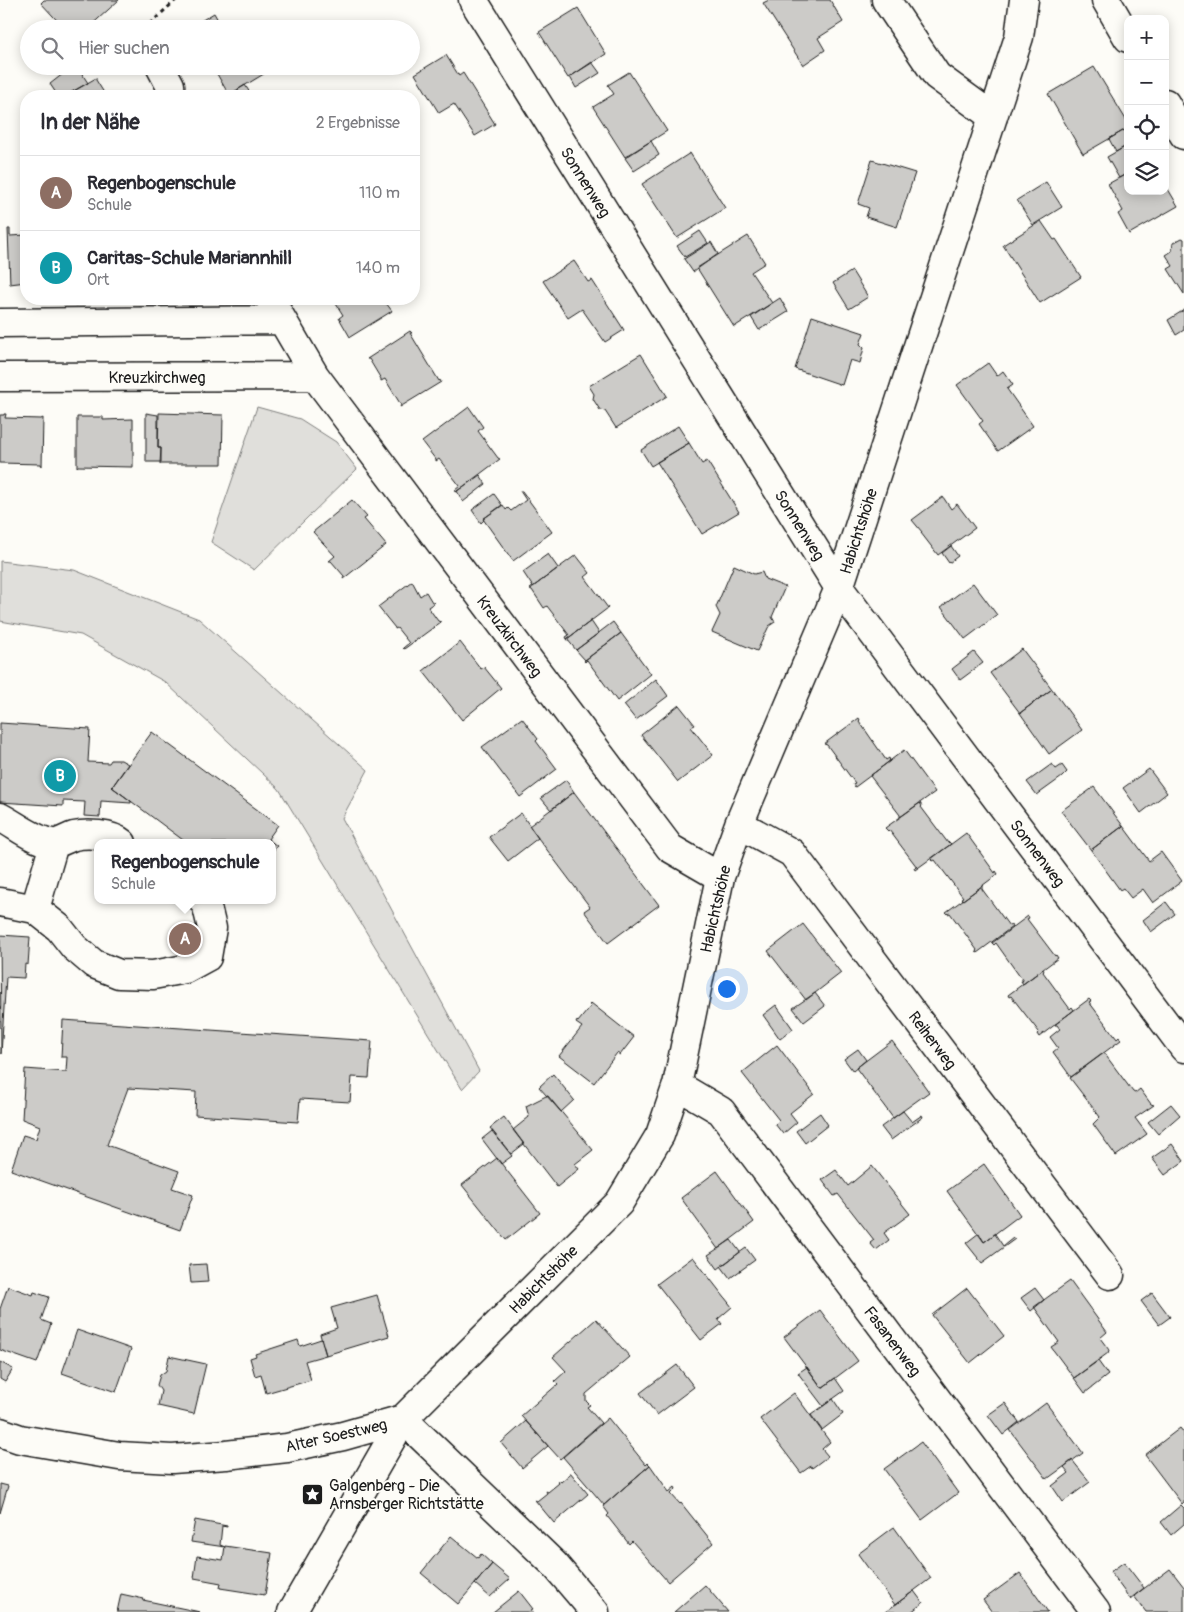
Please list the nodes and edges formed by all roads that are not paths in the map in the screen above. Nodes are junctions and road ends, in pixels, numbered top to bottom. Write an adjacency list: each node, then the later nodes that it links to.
1 (473, 0): 15 (street, Sonnenweg)
2 (886, 0): 9 (street)
3 (1024, 0): 9 (street, Habichtshöhe)
4 (1106, 0): 5 (street)
5 (1124, 31)
6 (165, 75): 7 (street)
7 (170, 90)
8 (1166, 105): 10 (street)
9 (993, 116): 15 (street, Habichtshöhe)
10 (1184, 135)
11 (276, 310): 12 (street, Kreuzkirchweg); 13 (street, Kreuzkirchweg)
12 (0, 323)
13 (315, 376): 14 (street, Kreuzkirchweg); 20 (street, Kreuzkirchweg)
14 (0, 377)
15 (839, 588): 17 (street, Habichtshöhe); 24 (street, Sonnenweg)
16 (0, 817): 19 (street)
17 (739, 824): 20 (street, Habichtshöhe); 26 (street, Reiherweg)
18 (118, 839): 19 (street)
19 (54, 844): 23 (street)
20 (720, 877): 25 (street, Habichtshöhe)
21 (0, 902): 23 (street)
22 (206, 904): 23 (street)
23 (36, 909)
24 (1184, 1048)
25 (677, 1085): 27 (street, Habichtshöhe); 31 (street, Fasanenweg)
26 (1110, 1275)
27 (403, 1419): 28 (street, Alter Soestweg); 29 (street, Habichtshöhe); 30 (street, Alter Soestweg)
28 (0, 1432)
29 (292, 1612)
30 (595, 1612)
31 (1096, 1612)

